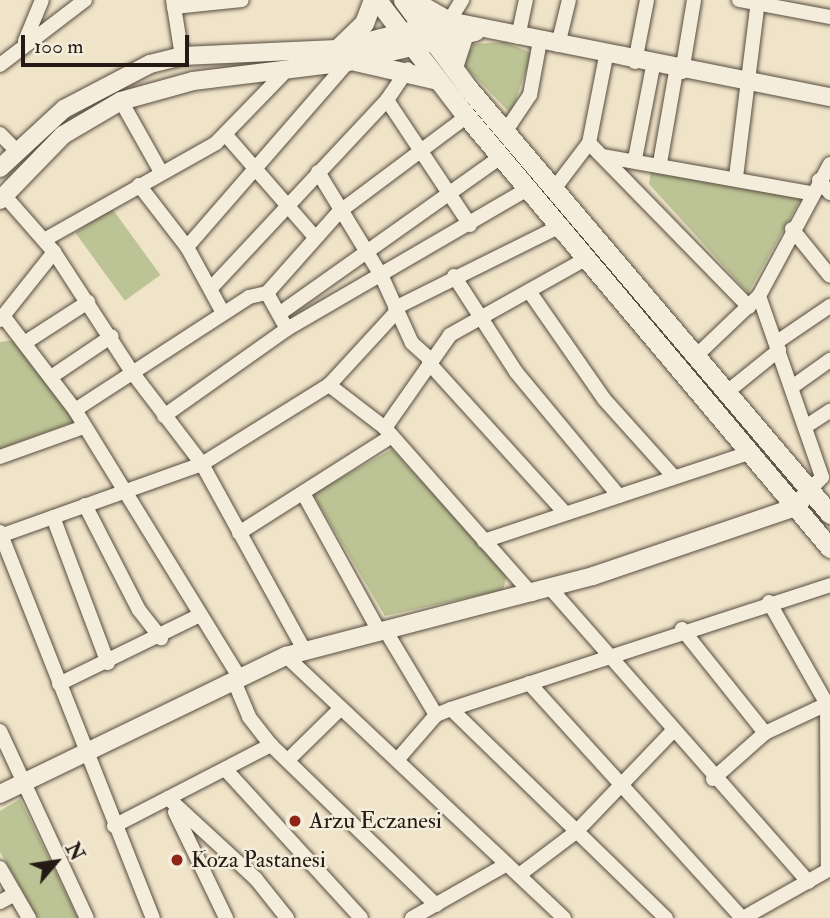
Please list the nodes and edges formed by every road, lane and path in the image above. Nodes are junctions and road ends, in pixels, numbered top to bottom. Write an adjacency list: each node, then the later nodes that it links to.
1 (42, 0): 23 (street)
2 (85, 0): 23 (street)
3 (242, 0): 14 (street)
4 (375, 0): 18 (main road); 28 (main road)
5 (403, 0): 19 (main road)
6 (412, 0): 16 (main road)
7 (462, 0): 16 (street)
8 (526, 0): 21 (street)
9 (569, 0): 24 (street)
10 (646, 0): 29 (street)
11 (694, 0): 33 (street)
12 (739, 0): 13 (street)
13 (758, 2): 15 (street); 35 (street)
14 (174, 4): 27 (street)
15 (830, 17)
16 (449, 21): 17 (street); 19 (street)
17 (490, 30): 20 (street); 21 (street)
18 (400, 32): 19 (street); 25 (main road); 28 (street)
19 (427, 33): 20 (street); 25 (street); 34 (main road)
20 (464, 34): 34 (main road)
21 (518, 37): 22 (street)
22 (540, 41): 24 (street); 40 (street)
23 (24, 43): 30 (street)
24 (558, 45): 26 (street)
25 (412, 47): 28 (street); 34 (main road)
26 (606, 55): 29 (street); 43 (street)
27 (182, 56): 28 (street); 45 (street)
28 (347, 57): 31 (street); 32 (main road); 51 (street)
29 (644, 64): 33 (street); 48 (street)
30 (0, 65)
31 (289, 68): 38 (street); 42 (street)
32 (408, 69): 34 (main road); 37 (street)
33 (679, 72): 35 (street); 49 (street)
34 (446, 74): 39 (main road); 40 (main road)
35 (745, 83): 36 (street); 55 (street)
36 (830, 97)
37 (387, 100): 44 (street); 54 (street)
38 (121, 101): 53 (street); 63 (street)
39 (466, 117): 44 (street); 47 (main road)
40 (505, 132): 59 (main road)
41 (0, 134): 45 (street)
42 (225, 134): 51 (street); 53 (street)
43 (589, 143): 46 (street); 59 (street)
44 (421, 148): 60 (street); 65 (street)
45 (15, 149): 52 (street)
46 (602, 156): 48 (street); 82 (street)
47 (500, 157): 58 (main road); 60 (street)
48 (635, 159): 49 (street)
49 (660, 163): 55 (street)
50 (830, 164): 56 (street)
51 (255, 167): 64 (street); 71 (street)
52 (0, 168)
53 (161, 172): 57 (street)
54 (318, 172): 64 (street); 65 (street)
55 (736, 177): 61 (street)
56 (819, 180): 61 (street); 62 (street)
57 (139, 185): 70 (street); 71 (street)
58 (528, 189): 66 (street); 67 (main road)
59 (554, 189): 93 (main road)
60 (452, 191): 66 (street); 73 (street)
61 (810, 193): 68 (street)
62 (830, 194)
63 (2, 197): 70 (street)
64 (288, 204): 69 (street); 78 (street)
65 (343, 209): 69 (street); 73 (street)
66 (470, 225): 77 (street)
67 (560, 226): 74 (main road); 75 (street)
68 (792, 229): 76 (street); 82 (street)
69 (315, 237): 80 (street)
70 (44, 240): 72 (street)
71 (187, 247): 78 (street)
72 (54, 252): 81 (street); 88 (street)
73 (365, 253): 77 (street); 86 (street)
74 (587, 258): 79 (street); 107 (main road)
75 (454, 276): 84 (street); 87 (street)
76 (830, 276)
77 (382, 277): 84 (street); 89 (street)
78 (212, 287): 85 (street)
79 (529, 291): 87 (street); 110 (street)
80 (267, 293): 85 (street); 86 (street)
81 (88, 302): 90 (street); 91 (street)
82 (754, 302): 92 (street); 93 (street)
83 (830, 306): 92 (street)
84 (396, 309): 95 (street); 98 (street)
85 (222, 310): 96 (street)
86 (279, 314): 89 (street)
87 (482, 317): 95 (street); 114 (street)
88 (2, 318): 91 (street)
89 (287, 329): 103 (street)
90 (112, 336): 96 (street); 97 (street)
91 (26, 342): 97 (street)
92 (778, 346): 99 (street); 100 (street)
93 (697, 355): 100 (main road)
94 (830, 360): 99 (street)
95 (430, 361): 106 (street); 117 (street)
96 (132, 372): 101 (street); 103 (street)
97 (51, 377): 101 (street)
98 (329, 385): 106 (street); 109 (street)
99 (792, 387): 105 (street)
100 (727, 392): 111 (main road)
101 (75, 411): 104 (street)
102 (830, 411): 105 (street)
103 (164, 416): 109 (street)
104 (84, 427): 108 (street); 113 (street)
105 (806, 427): 111 (street)
106 (388, 432): 112 (street); 122 (street)
107 (751, 452): 110 (street); 116 (main road)
108 (0, 457)
109 (202, 464): 113 (street); 120 (street)
110 (674, 477): 114 (street)
111 (821, 479): 116 (street); 118 (main road)
112 (303, 493): 120 (street); 130 (street)
113 (125, 494): 115 (street); 128 (street)
114 (619, 496): 117 (street)
115 (85, 505): 119 (street); 131 (street)
116 (796, 507): 123 (main road); 125 (street)
117 (564, 512): 122 (street)
118 (830, 514)
119 (53, 517): 121 (street); 135 (street)
120 (239, 533): 132 (street)
121 (0, 535): 138 (street)
122 (484, 541): 126 (street)
123 (830, 548)
124 (830, 585): 127 (street)
125 (551, 589): 126 (street); 133 (street)
126 (532, 594): 130 (street)
127 (769, 602): 129 (street); 139 (street)
128 (200, 615): 131 (street); 136 (street)
129 (682, 629): 133 (street); 145 (street)
130 (384, 633): 132 (street); 142 (street)
131 (161, 638): 135 (street)
132 (305, 651): 134 (street)
133 (606, 653): 137 (street); 144 (street)
134 (286, 656): 136 (street); 140 (street)
135 (108, 663): 138 (street)
136 (237, 679): 146 (street); 147 (street)
137 (529, 683): 141 (street); 153 (street)
138 (60, 684): 147 (street)
139 (827, 704): 145 (street); 160 (street)
140 (341, 708): 148 (street); 149 (street)
141 (451, 709): 142 (street); 157 (street)
142 (436, 715): 148 (street)
143 (0, 731): 152 (street)
144 (673, 731): 151 (street); 153 (street)
145 (765, 733): 151 (street)
146 (271, 745): 149 (street); 150 (street)
147 (87, 754): 152 (street); 156 (street)
148 (398, 759): 158 (street)
149 (288, 760): 165 (street)
150 (226, 770): 155 (street); 171 (street)
151 (713, 779): 162 (street)
152 (23, 781): 154 (street); 167 (street)
153 (621, 785): 157 (street); 175 (street)
154 (0, 794)
155 (168, 798): 156 (street); 169 (street); 170 (street)
156 (114, 826): 168 (street)
157 (576, 832): 161 (street); 174 (street)
158 (507, 864): 161 (street); 165 (street)
159 (0, 868): 163 (street)
160 (829, 870): 162 (street)
161 (519, 875): 173 (street)
162 (808, 882): 175 (street)
163 (15, 894): 164 (street); 166 (street)
164 (0, 902)
165 (436, 905): 172 (street)
166 (29, 918)
167 (87, 918)
168 (153, 918)
169 (226, 918)
170 (287, 918)
171 (360, 918)
172 (412, 918)
173 (564, 918)
174 (666, 918)
175 (743, 918)

